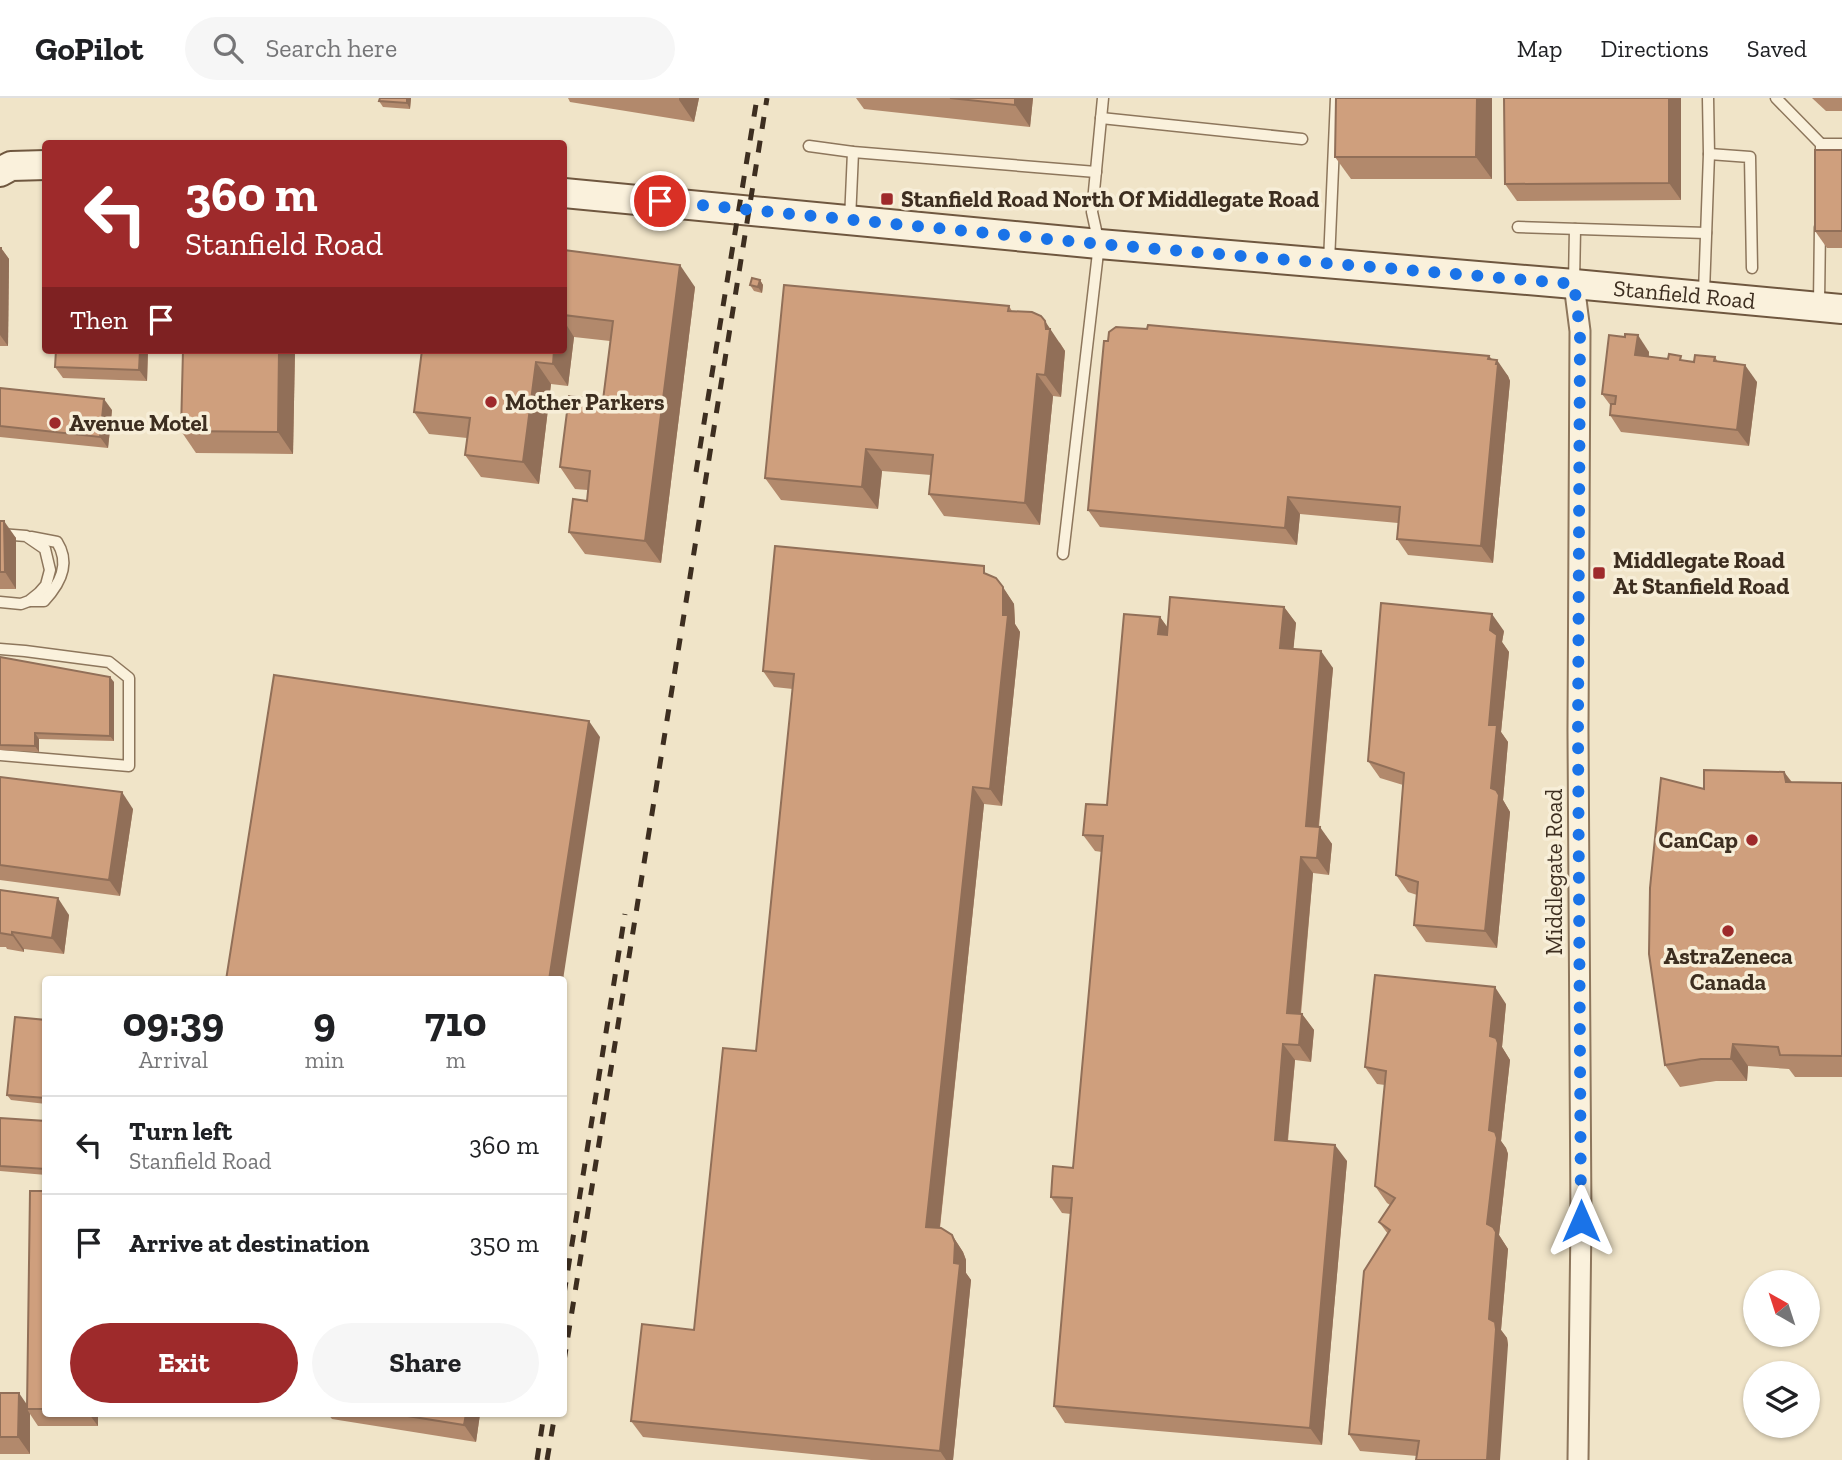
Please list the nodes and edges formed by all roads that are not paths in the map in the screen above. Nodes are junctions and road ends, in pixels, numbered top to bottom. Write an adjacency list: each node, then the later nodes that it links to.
1 (1103, 98): 5 (lane)
2 (1336, 98): 23 (lane)
3 (1708, 98): 11 (lane)
4 (1776, 98): 7 (lane)
5 (1101, 118): 6 (lane); 15 (lane)
6 (1302, 139)
7 (1821, 144): 8 (lane); 14 (lane)
8 (1842, 144)
9 (809, 146): 10 (lane)
10 (853, 152): 15 (lane); 18 (lane)
11 (1709, 154): 21 (lane); 24 (lane)
12 (4, 165): 13 (street)
13 (42, 165)
14 (1821, 171)
15 (1096, 172): 22 (lane)
16 (567, 193): 18 (street, Stanfield Road)
17 (1820, 212): 27 (lane)
18 (850, 220): 22 (street, Stanfield Road)
19 (1518, 227): 20 (lane)
20 (1575, 229): 21 (lane); 25 (lane)
21 (1706, 233): 26 (lane)
22 (1099, 244): 23 (street, Stanfield Road); 30 (lane)
23 (1329, 263): 25 (street, Stanfield Road)
24 (1752, 268)
25 (1574, 284): 26 (street, Stanfield Road); 35 (street, Middlegate Road)
26 (1704, 296): 27 (street, Stanfield Road)
27 (1831, 308)
28 (0, 534): 29 (lane)
29 (26, 536): 31 (lane); 31 (lane)
30 (1063, 554)
31 (29, 601): 32 (lane)
32 (0, 602)
33 (0, 649): 34 (lane)
34 (0, 755)
35 (1578, 1460)

